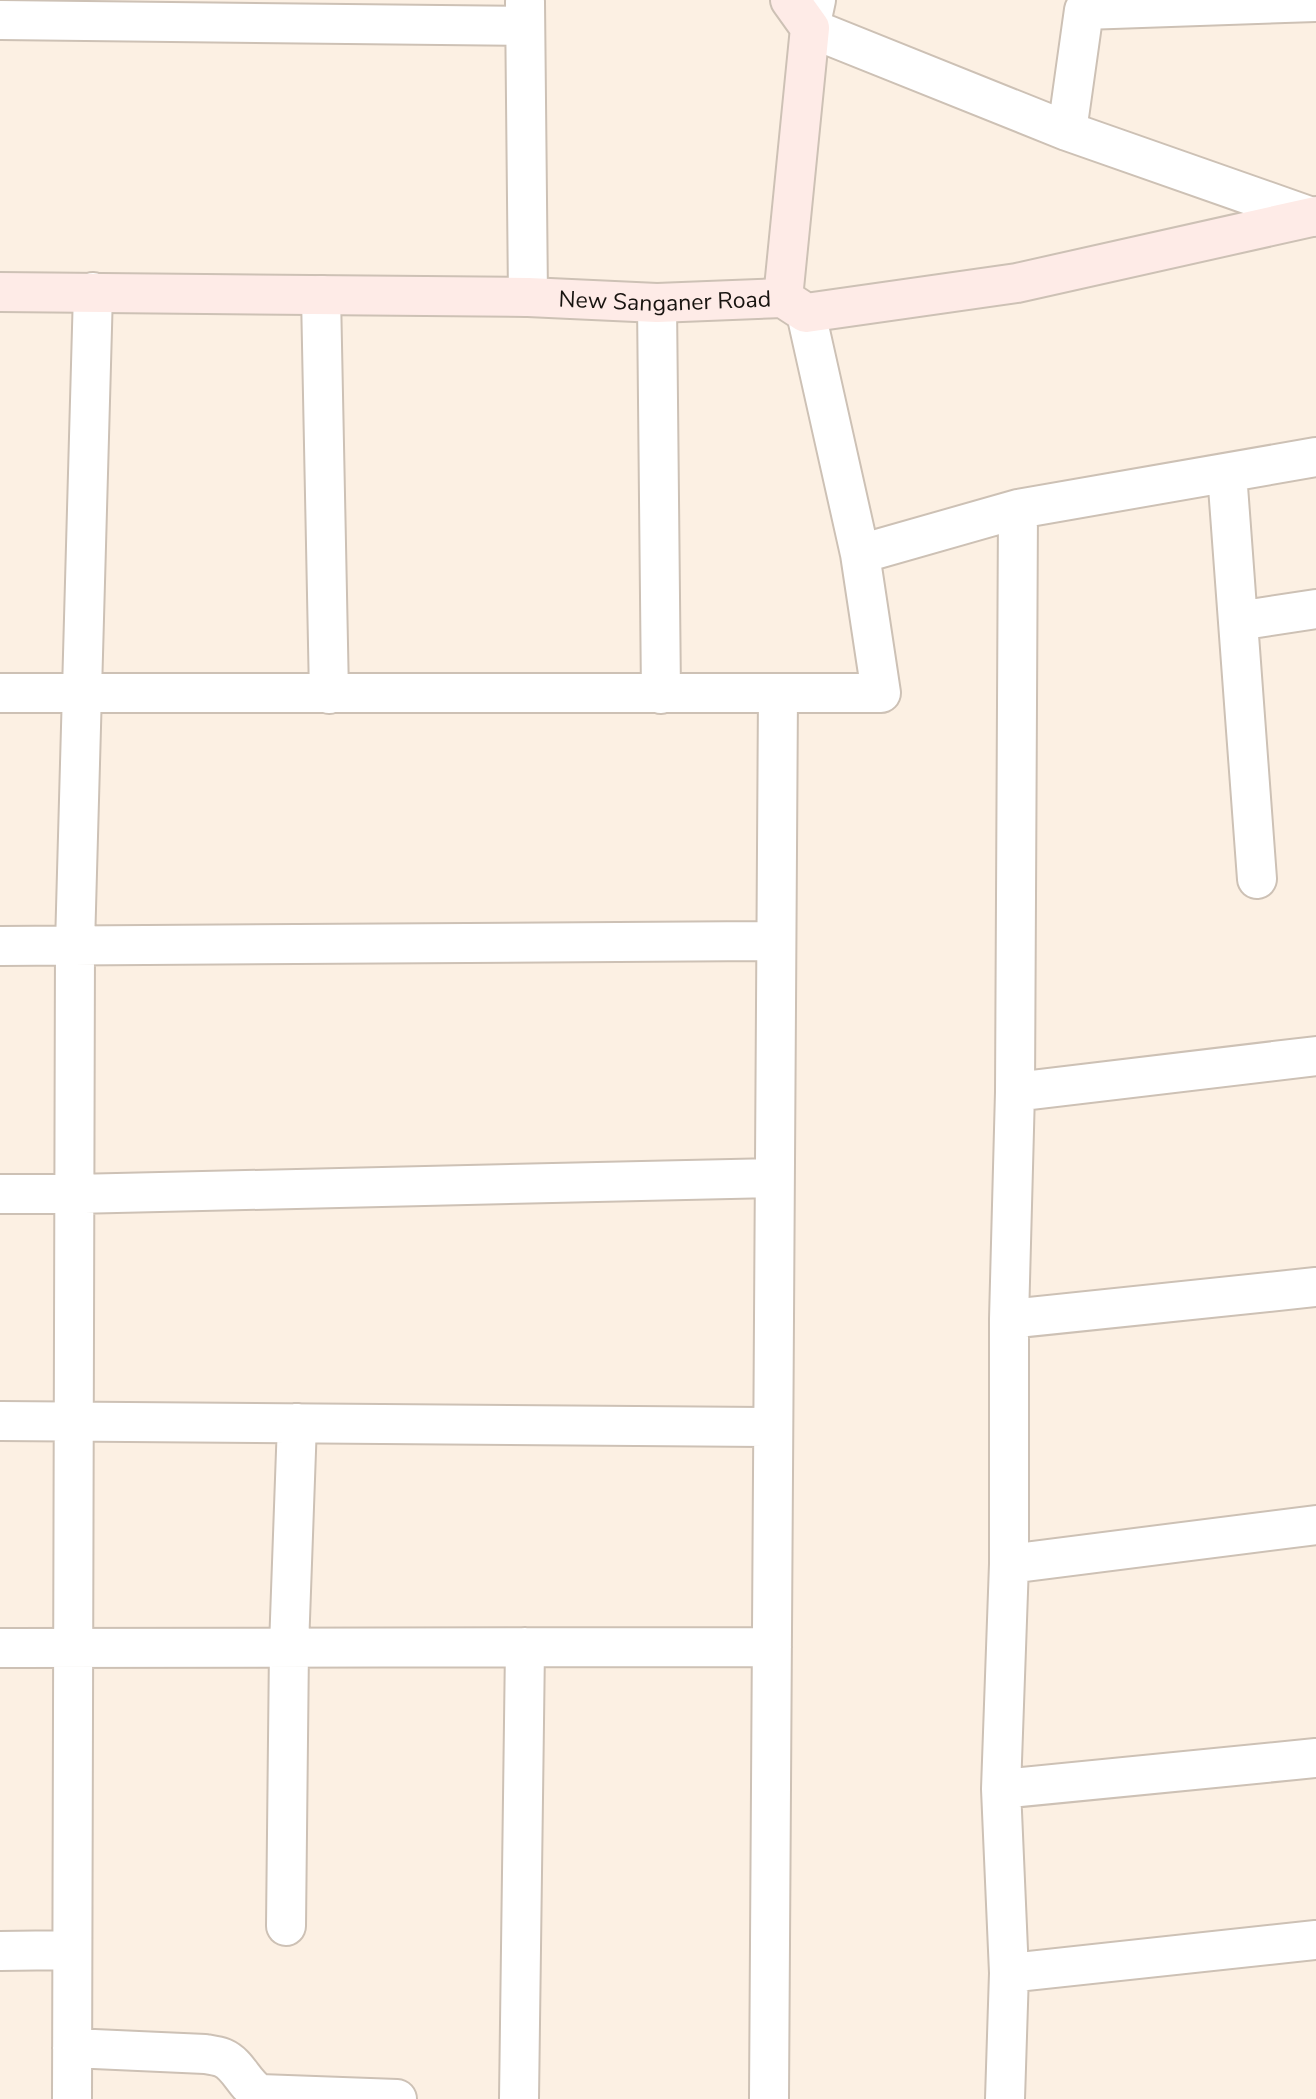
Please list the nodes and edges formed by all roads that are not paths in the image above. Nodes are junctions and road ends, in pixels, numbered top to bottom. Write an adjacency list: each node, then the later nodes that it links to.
1 (1316, 2): 2 (street)
2 (1069, 5): 6 (street)
3 (805, 9): 6 (street); 13 (street)
4 (525, 13): 5 (street); 11 (street)
5 (0, 20)
6 (1067, 131): 7 (street)
7 (1314, 216): 13 (street, New Sanganer Road)
8 (0, 292): 9 (street, New Sanganer Road)
9 (93, 292): 10 (street, New Sanganer Road); 22 (street)
10 (321, 295): 11 (street, New Sanganer Road); 23 (street)
11 (528, 297): 12 (street, New Sanganer Road)
12 (657, 303): 13 (street, New Sanganer Road); 24 (street)
13 (794, 305): 17 (street)
14 (1316, 457): 15 (street)
15 (1227, 473): 16 (street); 19 (street)
16 (1018, 509): 17 (street); 30 (street)
17 (860, 554): 20 (street)
18 (1316, 609): 19 (street)
19 (1238, 621): 25 (street)
20 (778, 693): 24 (street); 26 (street)
21 (0, 694): 22 (street)
22 (83, 694): 23 (street); 27 (street)
23 (329, 694): 24 (street)
24 (661, 694)
25 (1257, 879)
26 (776, 941): 27 (street); 31 (street)
27 (75, 945): 28 (street); 33 (street)
28 (0, 946)
29 (1316, 1056): 30 (street)
30 (1015, 1092): 35 (street)
31 (775, 1178): 33 (street); 39 (street)
32 (0, 1194): 33 (street)
33 (74, 1194): 36 (street)
34 (1316, 1287): 35 (street)
35 (1009, 1319): 41 (street)
36 (73, 1420): 37 (street); 38 (street); 42 (street)
37 (0, 1421)
38 (297, 1423): 39 (street); 43 (street)
39 (773, 1427): 45 (street)
40 (1316, 1525): 41 (street)
41 (1009, 1564): 48 (street)
42 (72, 1647): 43 (street); 46 (street); 51 (street)
43 (289, 1647): 44 (street); 49 (street)
44 (525, 1647): 45 (street); 57 (street)
45 (772, 1647): 58 (street)
46 (0, 1648)
47 (1316, 1758): 48 (street)
48 (1000, 1789): 53 (street)
49 (286, 1926)
50 (1316, 1940): 53 (street)
51 (72, 1950): 52 (street); 54 (street)
52 (0, 1951)
53 (1009, 1973): 59 (street)
54 (72, 2048): 55 (street); 56 (street)
55 (72, 2099)
56 (397, 2099)
57 (519, 2099)
58 (769, 2099)
59 (1005, 2099)

